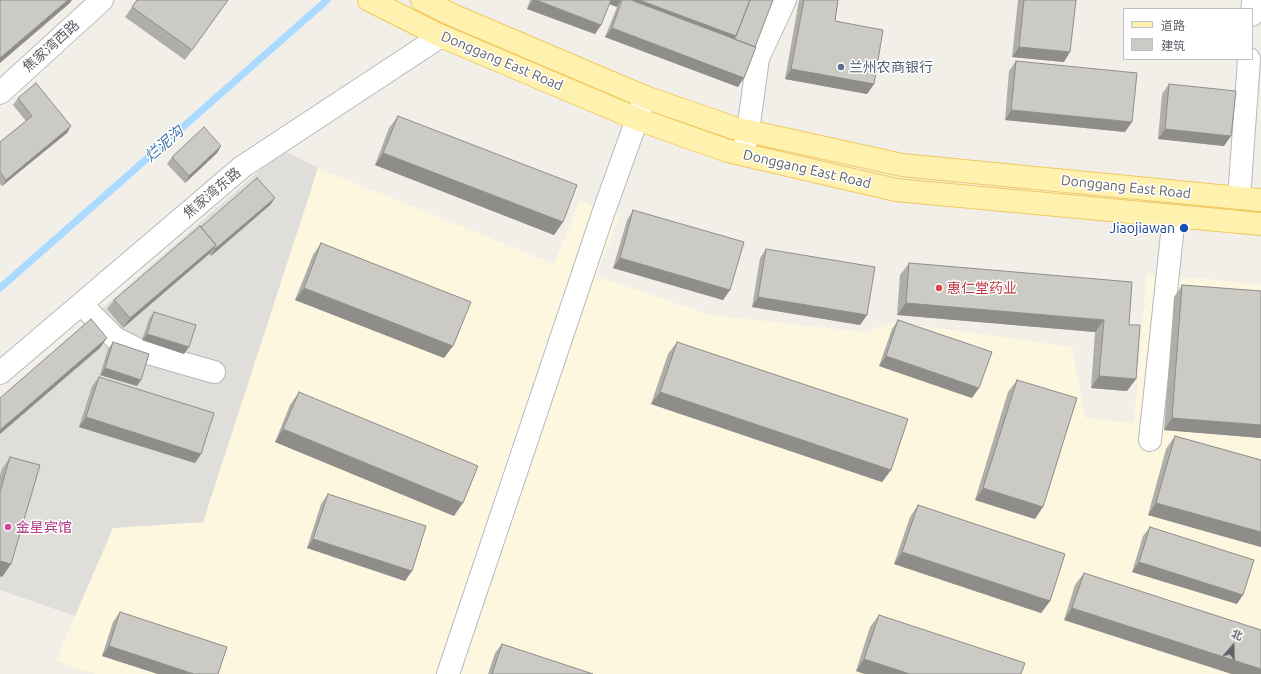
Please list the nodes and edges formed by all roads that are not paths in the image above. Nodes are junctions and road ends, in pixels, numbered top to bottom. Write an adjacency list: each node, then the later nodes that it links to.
1 (102, 0): 7 (street, 焦家湾西路)
2 (422, 0): 8 (main road, Donggang East Road)
3 (785, 0): 10 (street)
4 (375, 3): 5 (main road, Donggang East Road)
5 (440, 36): 9 (main road, Donggang East Road); 16 (street, 焦家湾东路)
6 (1249, 60): 12 (street)
7 (0, 93)
8 (646, 97): 9 (street); 10 (main road, Donggang East Road)
9 (637, 119): 11 (main road, Donggang East Road); 20 (street)
10 (748, 131): 11 (street); 12 (main road, Donggang East Road)
11 (743, 154): 14 (main road, Donggang East Road)
12 (1239, 198): 13 (main road, Donggang East Road)
13 (1261, 200)
14 (1174, 216): 15 (main road, Donggang East Road); 19 (street)
15 (1261, 224)
16 (81, 304): 17 (street); 18 (street, 焦家湾东路)
17 (214, 372)
18 (0, 373)
19 (1150, 440)
20 (448, 674)

